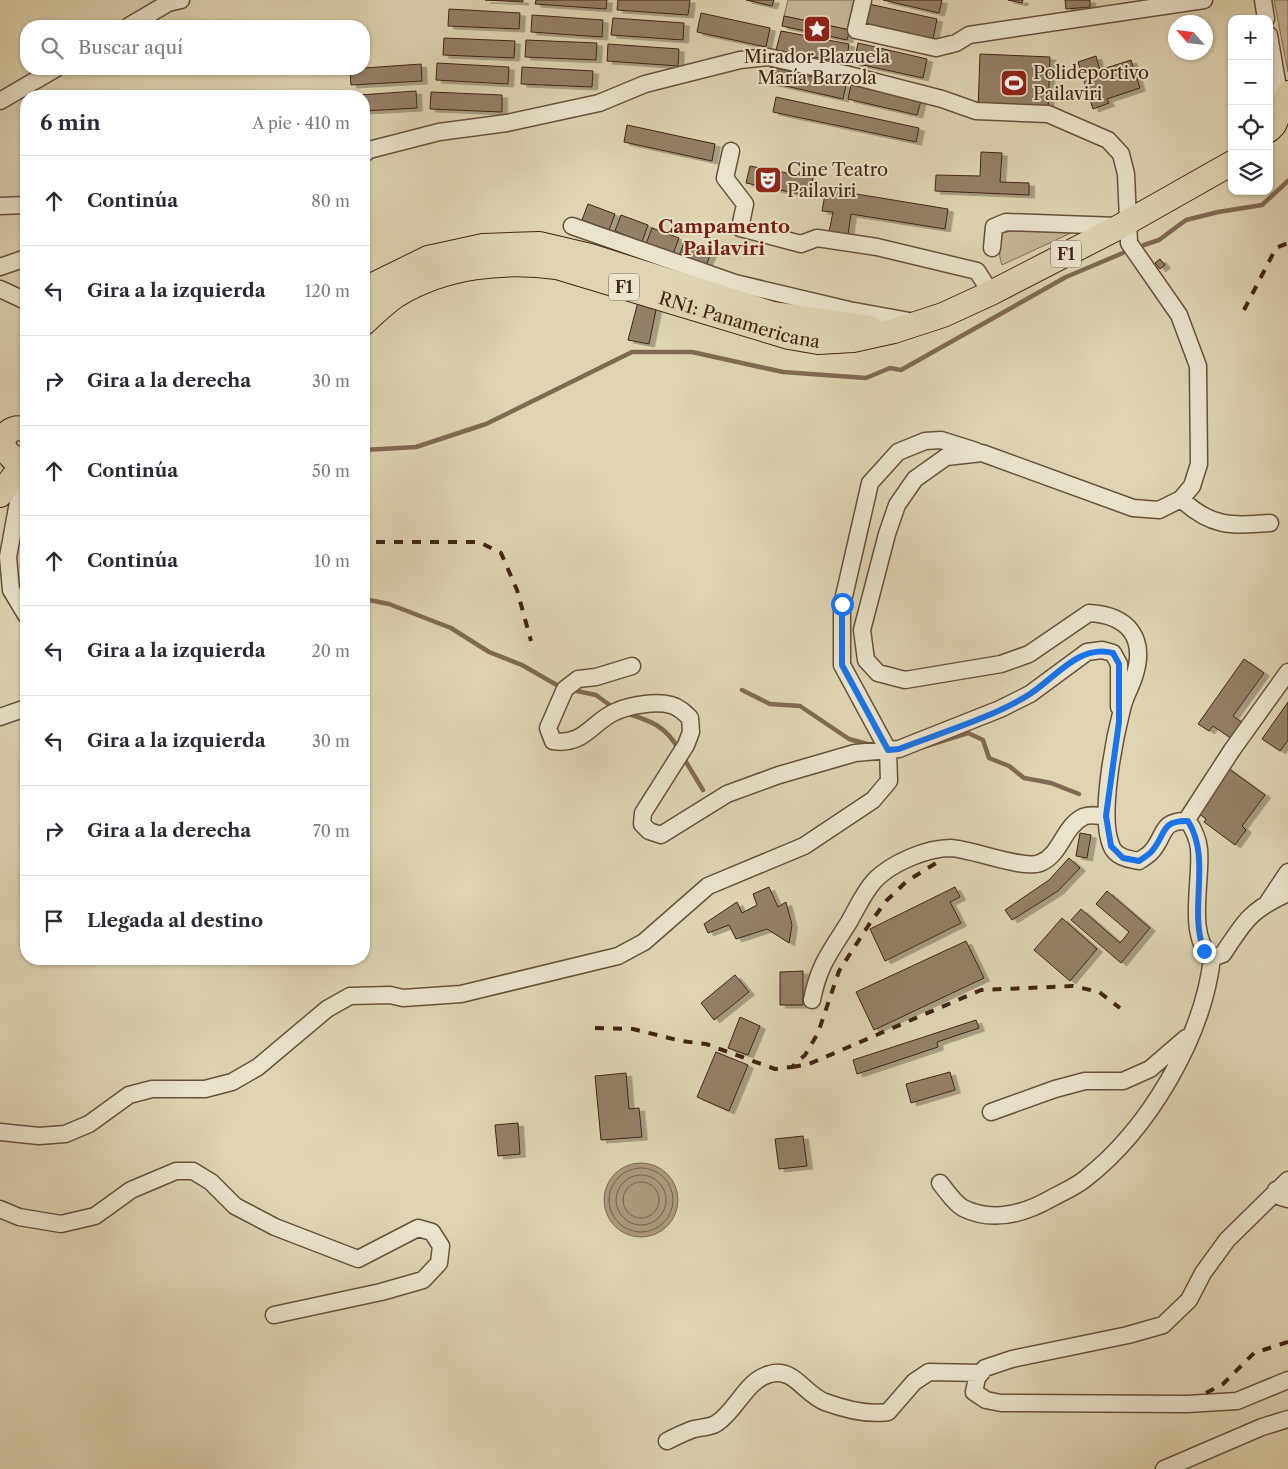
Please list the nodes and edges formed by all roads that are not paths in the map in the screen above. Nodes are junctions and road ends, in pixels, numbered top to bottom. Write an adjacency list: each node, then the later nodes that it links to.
1 (863, 0): 2 (street)
2 (1204, 0)
3 (1263, 0): 5 (street)
4 (171, 1): 6 (street)
5 (1265, 15)
6 (139, 20)
7 (1273, 51): 9 (street)
8 (44, 75): 10 (street)
9 (1285, 99): 11 (highway)
10 (0, 100)
11 (1273, 126)
12 (370, 150): 17 (street)
13 (731, 151): 24 (street)
14 (1228, 165): 17 (highway, RN1: Panamericana / F1)
15 (20, 205): 16 (street)
16 (0, 206)
17 (1124, 224): 19 (street); 24 (highway, RN1: Panamericana / F1); 35 (street)
18 (572, 226): 27 (street)
19 (992, 248)
20 (20, 260): 21 (street)
21 (0, 267)
22 (0, 289): 25 (street)
23 (370, 289): 28 (highway, RN1: Panamericana / F1)
24 (991, 293): 27 (highway, RN1: Panamericana / F1)
25 (20, 298)
26 (370, 317): 28 (highway, RN1: Panamericana / F1)
27 (920, 323): 28 (highway, RN1: Panamericana / F1)
28 (894, 331)
29 (20, 428): 31 (highway)
30 (982, 453): 35 (street); 42 (street); 43 (street)
31 (20, 457)
32 (20, 466): 34 (highway)
33 (20, 483): 37 (street)
34 (0, 495)
35 (1181, 499): 36 (street)
36 (1270, 523)
37 (20, 605)
38 (632, 666): 43 (street)
39 (1288, 672): 45 (street)
40 (20, 710): 41 (street)
41 (0, 717)
42 (1119, 722): 43 (street); 44 (street)
43 (888, 750): 53 (street)
44 (1106, 816): 45 (street); 50 (street)
45 (1186, 821): 49 (street)
46 (1288, 872): 48 (street)
47 (1288, 893): 48 (street)
48 (1268, 902): 49 (street)
49 (1212, 958): 51 (street)
50 (812, 1000)
51 (1190, 1035): 52 (street); 54 (street)
52 (991, 1112)
53 (0, 1132)
54 (940, 1183)
55 (1284, 1190): 58 (street)
56 (0, 1209): 57 (street)
57 (274, 1315)
58 (981, 1373): 59 (street); 61 (street)
59 (1288, 1380)
60 (1288, 1419): 62 (street)
61 (667, 1441)
62 (1164, 1469)

